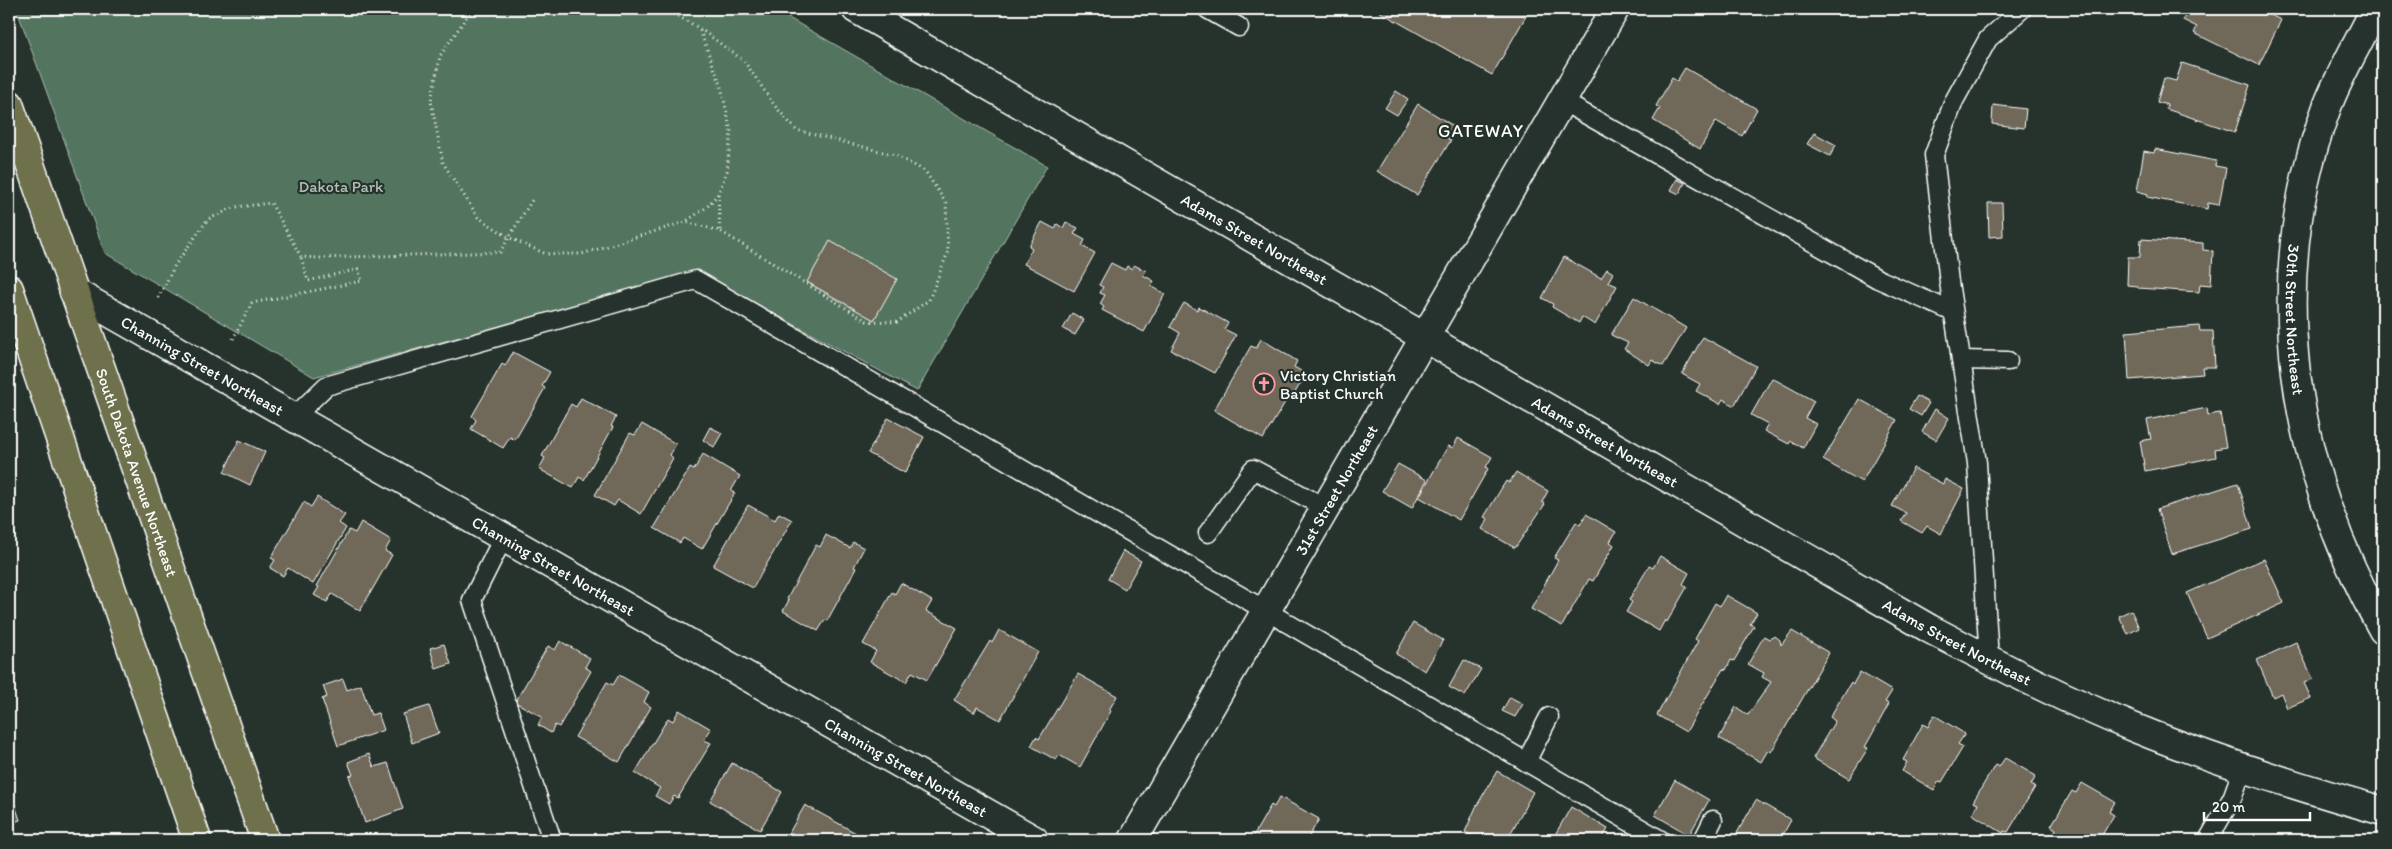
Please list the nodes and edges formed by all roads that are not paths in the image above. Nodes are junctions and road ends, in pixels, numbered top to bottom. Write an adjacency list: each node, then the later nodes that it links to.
1 (856, 9): 12 (street, Adams Street Northeast)
2 (1207, 9): 6 (lane)
3 (1615, 9): 7 (street, 31st Street Northeast)
4 (2022, 9): 11 (lane)
5 (2375, 9): 20 (street, 30th Street Northeast)
6 (1239, 27)
7 (1562, 101): 11 (lane); 12 (street, 31st Street Northeast)
8 (9, 104): 10 (main road, South Dakota Avenue Northeast)
9 (9, 289): 27 (main road)
10 (74, 292): 15 (street, Channing Street Northeast); 28 (main road, South Dakota Avenue Northeast)
11 (1953, 312): 13 (lane)
12 (1425, 337): 16 (street, 31st Street Northeast); 21 (street, Adams Street Northeast)
13 (1961, 360): 14 (lane); 21 (lane)
14 (2008, 361)
15 (294, 417): 18 (street, Channing Street Northeast); 19 (lane)
16 (1326, 508): 17 (lane); 19 (street, 31st Street Northeast)
17 (1208, 533)
18 (504, 536): 29 (lane); 30 (street, Channing Street Northeast)
19 (1266, 612): 23 (lane); 31 (street, 31st Street Northeast)
20 (2383, 630)
21 (1989, 660): 24 (street, Adams Street Northeast)
22 (1549, 716): 23 (lane)
23 (1526, 762): 32 (lane)
24 (2243, 768): 25 (street, Adams Street Northeast); 34 (lane)
25 (2383, 812)
26 (1713, 820): 33 (lane)
27 (197, 840)
28 (265, 840)
29 (552, 840)
30 (1034, 840)
31 (1134, 840)
32 (1661, 840)
33 (1703, 840)
34 (2208, 840)

